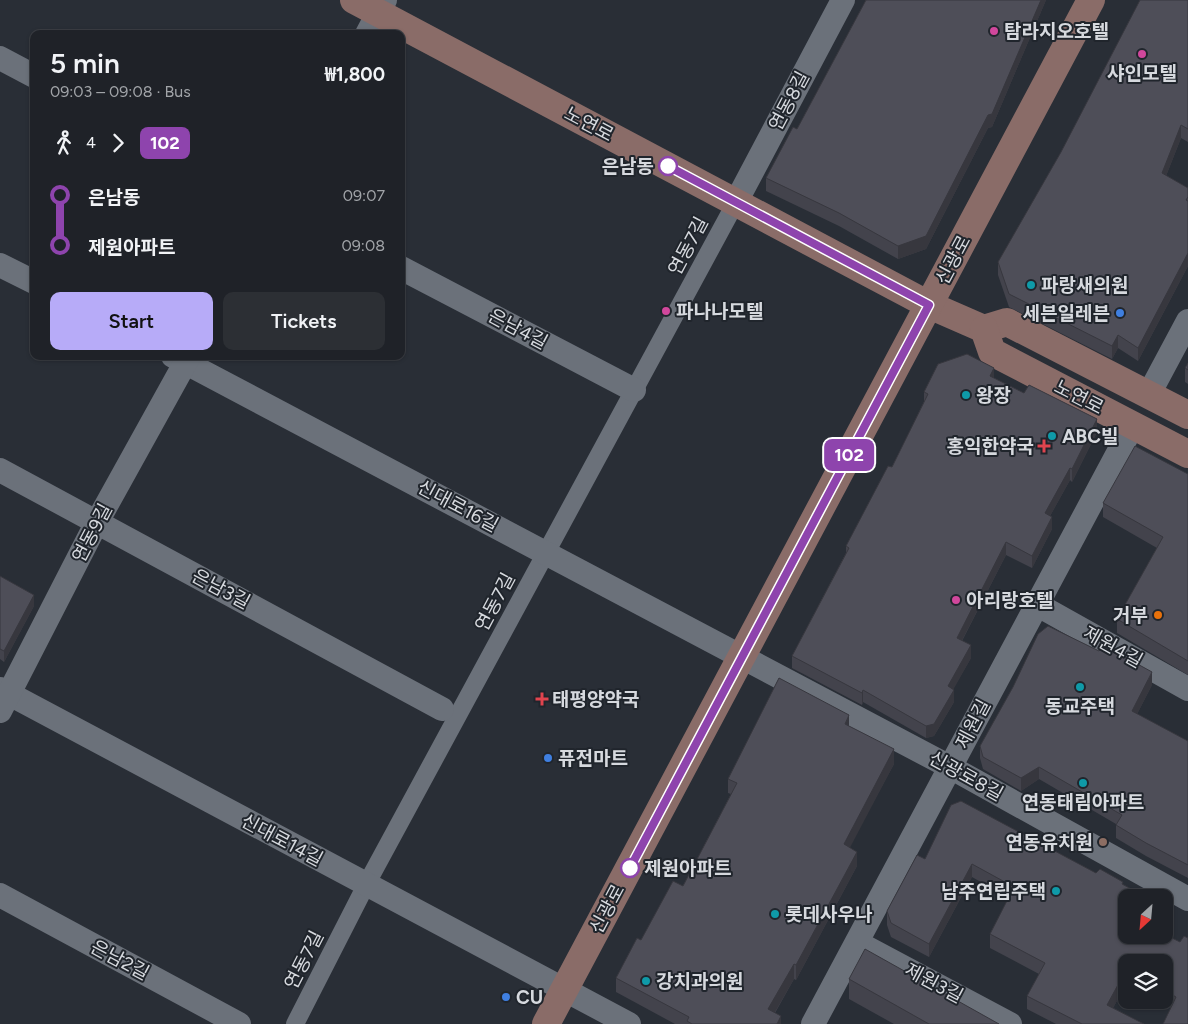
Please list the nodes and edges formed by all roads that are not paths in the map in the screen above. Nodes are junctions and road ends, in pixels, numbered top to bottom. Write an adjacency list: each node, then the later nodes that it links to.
1 (354, 0): 4 (main road, 노연로)
2 (1091, 0): 13 (main road, 신광로)
3 (839, 1): 9 (street, 연동8길)
4 (377, 16): 5 (main road, 노연로)
5 (404, 30)
6 (405, 31): 9 (main road, 노연로)
7 (0, 58): 8 (street)
8 (30, 74)
9 (736, 202): 13 (main road, 노연로); 18 (street, 연동7길)
10 (0, 265): 12 (street)
11 (405, 270): 18 (street, 은남4길)
12 (30, 280)
13 (929, 305): 15 (main road, 노연로); 27 (main road, 신광로)
14 (1188, 320): 19 (street)
15 (984, 328): 19 (main road, 노연로); 21 (main road, 노연로)
16 (181, 360): 24 (street, 연동9길)
17 (186, 360): 25 (street, 신대로16길)
18 (634, 390): 25 (street, 연동7길)
19 (1149, 394): 20 (main road, 노연로)
20 (1188, 414)
21 (1133, 425): 22 (main road, 노연로); 26 (street, 제원길)
22 (1188, 454)
23 (0, 470): 24 (street, 은남3길)
24 (97, 522): 29 (street, 연동9길); 30 (street, 은남3길)
25 (546, 552): 27 (street, 신대로16길); 32 (street, 연동7길)
26 (1038, 605): 28 (street, 제원4길); 31 (street, 제원길)
27 (742, 656): 31 (street, 신광로8길); 36 (main road, 신광로)
28 (1188, 689)
29 (3, 698): 32 (street, 신대로14길)
30 (442, 709)
31 (950, 767): 34 (street, 신광로8길); 35 (street, 제원길)
32 (366, 885): 36 (street, 신대로14길); 38 (street, 연동7길)
33 (0, 895): 37 (street, 은남2길)
34 (1188, 899)
35 (858, 942): 41 (street, 제원길); 42 (street, 제원3길)
36 (564, 991): 39 (main road, 신광로); 40 (street, 신대로14길)
37 (239, 1024)
38 (295, 1024)
39 (546, 1024)
40 (629, 1024)
41 (813, 1024)
42 (1010, 1024)

